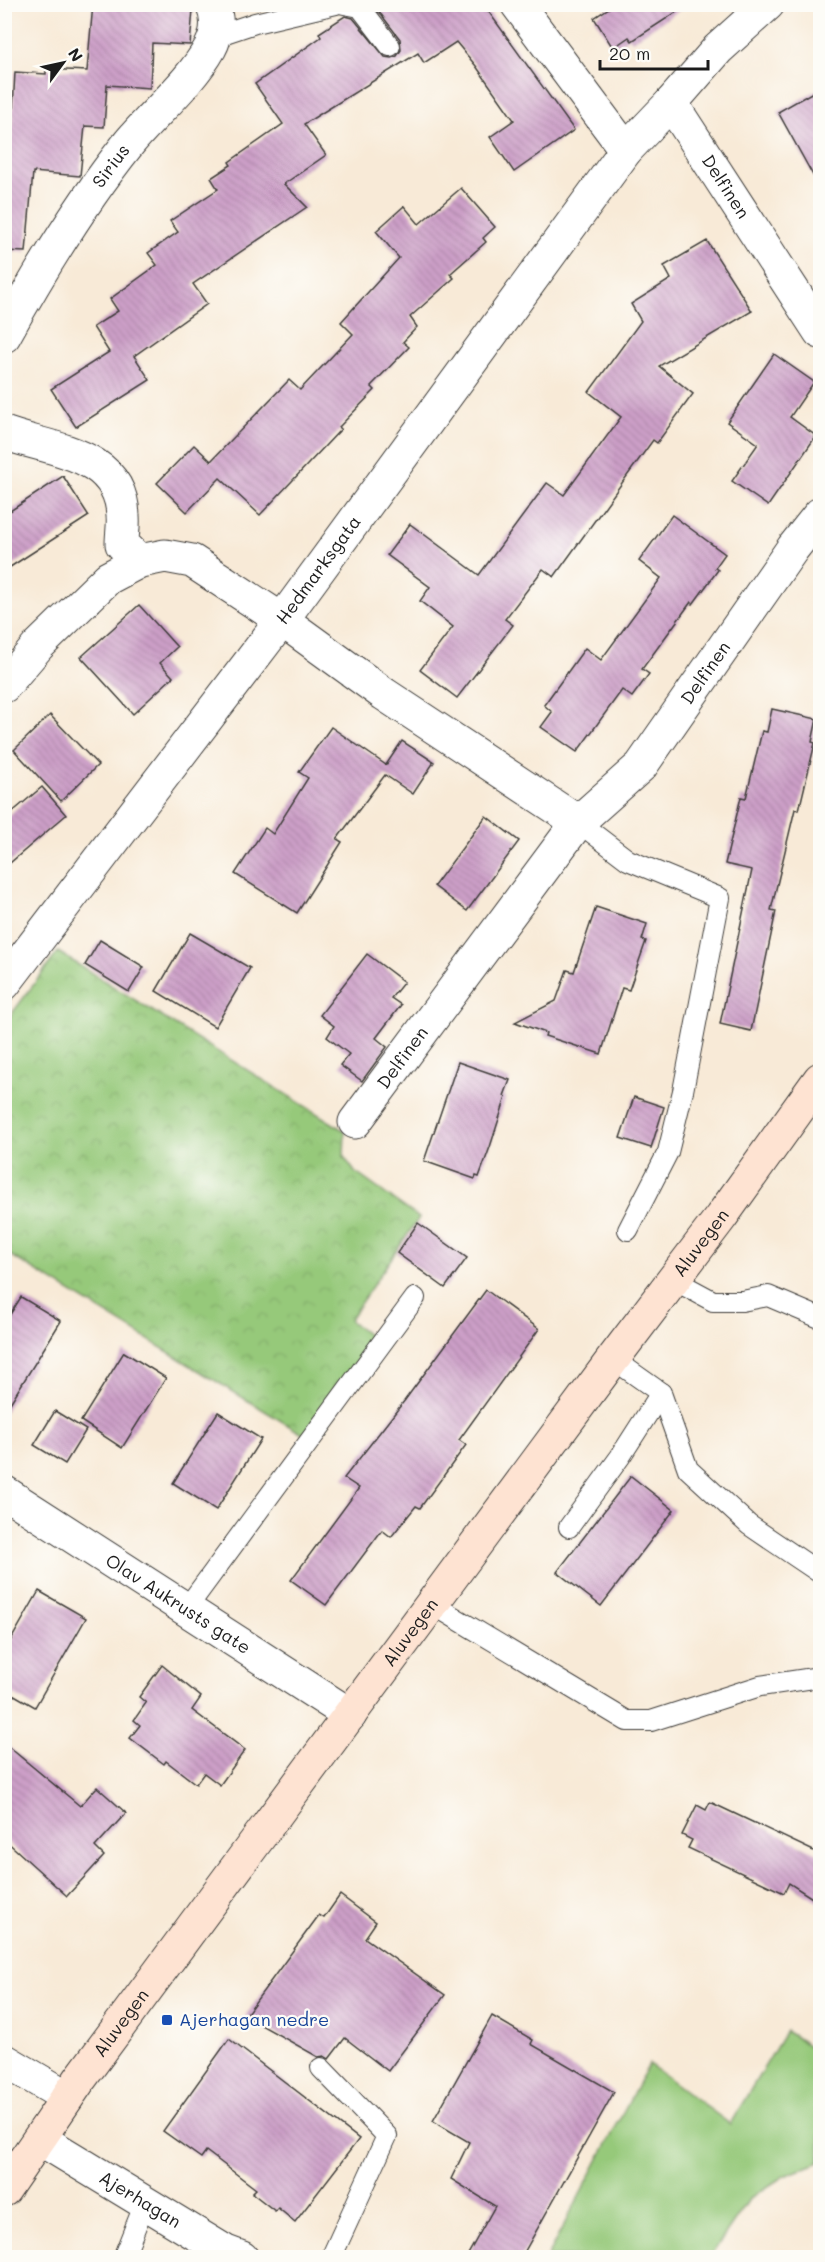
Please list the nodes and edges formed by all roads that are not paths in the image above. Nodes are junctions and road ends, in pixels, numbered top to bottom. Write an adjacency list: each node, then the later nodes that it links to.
1 (212, 4): 6 (street, Sirius)
2 (336, 4): 6 (lane)
3 (344, 4): 7 (lane)
4 (517, 4): 9 (street)
5 (768, 4): 8 (street, Hedmarksgata)
6 (213, 37): 11 (street, Sirius)
7 (390, 46)
8 (671, 103): 9 (street, Hedmarksgata); 10 (street, Delfinen)
9 (626, 150): 15 (street, Hedmarksgata)
10 (820, 332)
11 (4, 336)
12 (4, 433): 14 (street)
13 (820, 514): 17 (street, Delfinen)
14 (140, 561): 15 (street); 16 (street)
15 (282, 620): 17 (street); 18 (street, Hedmarksgata)
16 (4, 686)
17 (578, 822): 20 (street, Delfinen); 21 (lane)
18 (4, 984)
19 (820, 1079): 22 (main road, Aluvegen)
20 (355, 1122)
21 (628, 1230)
22 (674, 1280): 24 (lane); 25 (main road, Aluvegen)
23 (415, 1298): 31 (lane)
24 (820, 1318)
25 (613, 1359): 26 (lane); 30 (main road, Aluvegen)
26 (661, 1393): 28 (lane); 29 (lane)
27 (6, 1496): 31 (street, Olav Aukrusts gate)
28 (569, 1527)
29 (820, 1573)
30 (432, 1604): 32 (lane); 33 (main road, Aluvegen)
31 (186, 1609): 33 (street, Olav Aukrusts gate)
32 (820, 1677)
33 (350, 1715): 36 (main road, Aluvegen)
34 (4, 2060): 36 (street)
35 (321, 2068): 42 (lane)
36 (67, 2097): 37 (main road, Aluvegen)
37 (40, 2139): 38 (main road, Aluvegen); 39 (street, Ajerhagan)
38 (4, 2190)
39 (145, 2203): 40 (lane); 41 (street, Ajerhagan)
40 (123, 2258)
41 (242, 2258)
42 (331, 2258)

